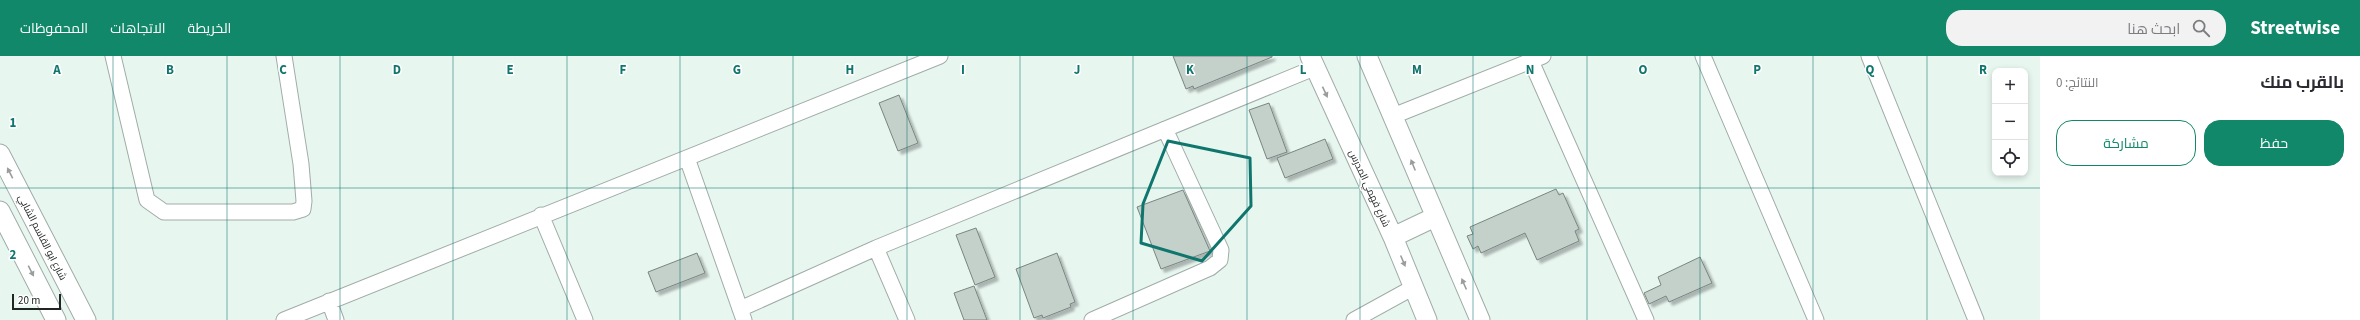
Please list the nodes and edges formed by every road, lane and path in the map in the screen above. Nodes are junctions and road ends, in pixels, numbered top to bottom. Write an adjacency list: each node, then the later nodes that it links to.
1 (113, 56): 2 (street)
2 (284, 56)
3 (940, 56): 12 (street)
4 (1367, 56): 9 (street)
5 (1703, 56): 33 (street)
6 (1869, 56): 34 (street)
7 (1537, 59): 9 (street); 32 (street)
8 (1312, 62): 10 (street); 17 (street, شارع فهمي المدرس, one-way to 17)
9 (1393, 116): 16 (street, one-way to 9)
10 (1165, 129): 18 (street); 28 (street)
11 (0, 154): 13 (street, شارع ابو القاسم الشابي, one-way to 11)
12 (687, 158): 15 (street); 21 (street)
13 (23, 199): 14 (street); 23 (street, شارع ابو القاسم الشابي)
14 (0, 211): 22 (street, one-way to 22)
15 (541, 215): 20 (street); 26 (street)
16 (1435, 217): 17 (street); 31 (street, one-way to 16)
17 (1392, 237): 19 (street, شارع فهمي المدرس, one-way to 19)
18 (876, 248): 21 (street); 27 (street)
19 (1414, 287): 29 (street); 30 (street, شارع فهمي المدرس)
20 (329, 301): 24 (street); 25 (street)
21 (742, 315)
22 (56, 320)
23 (86, 320)
24 (284, 320)
25 (336, 320)
26 (585, 320)
27 (907, 320)
28 (1092, 320)
29 (1354, 320)
30 (1428, 320)
31 (1480, 320)
32 (1646, 320)
33 (1816, 320)
34 (1976, 320)

